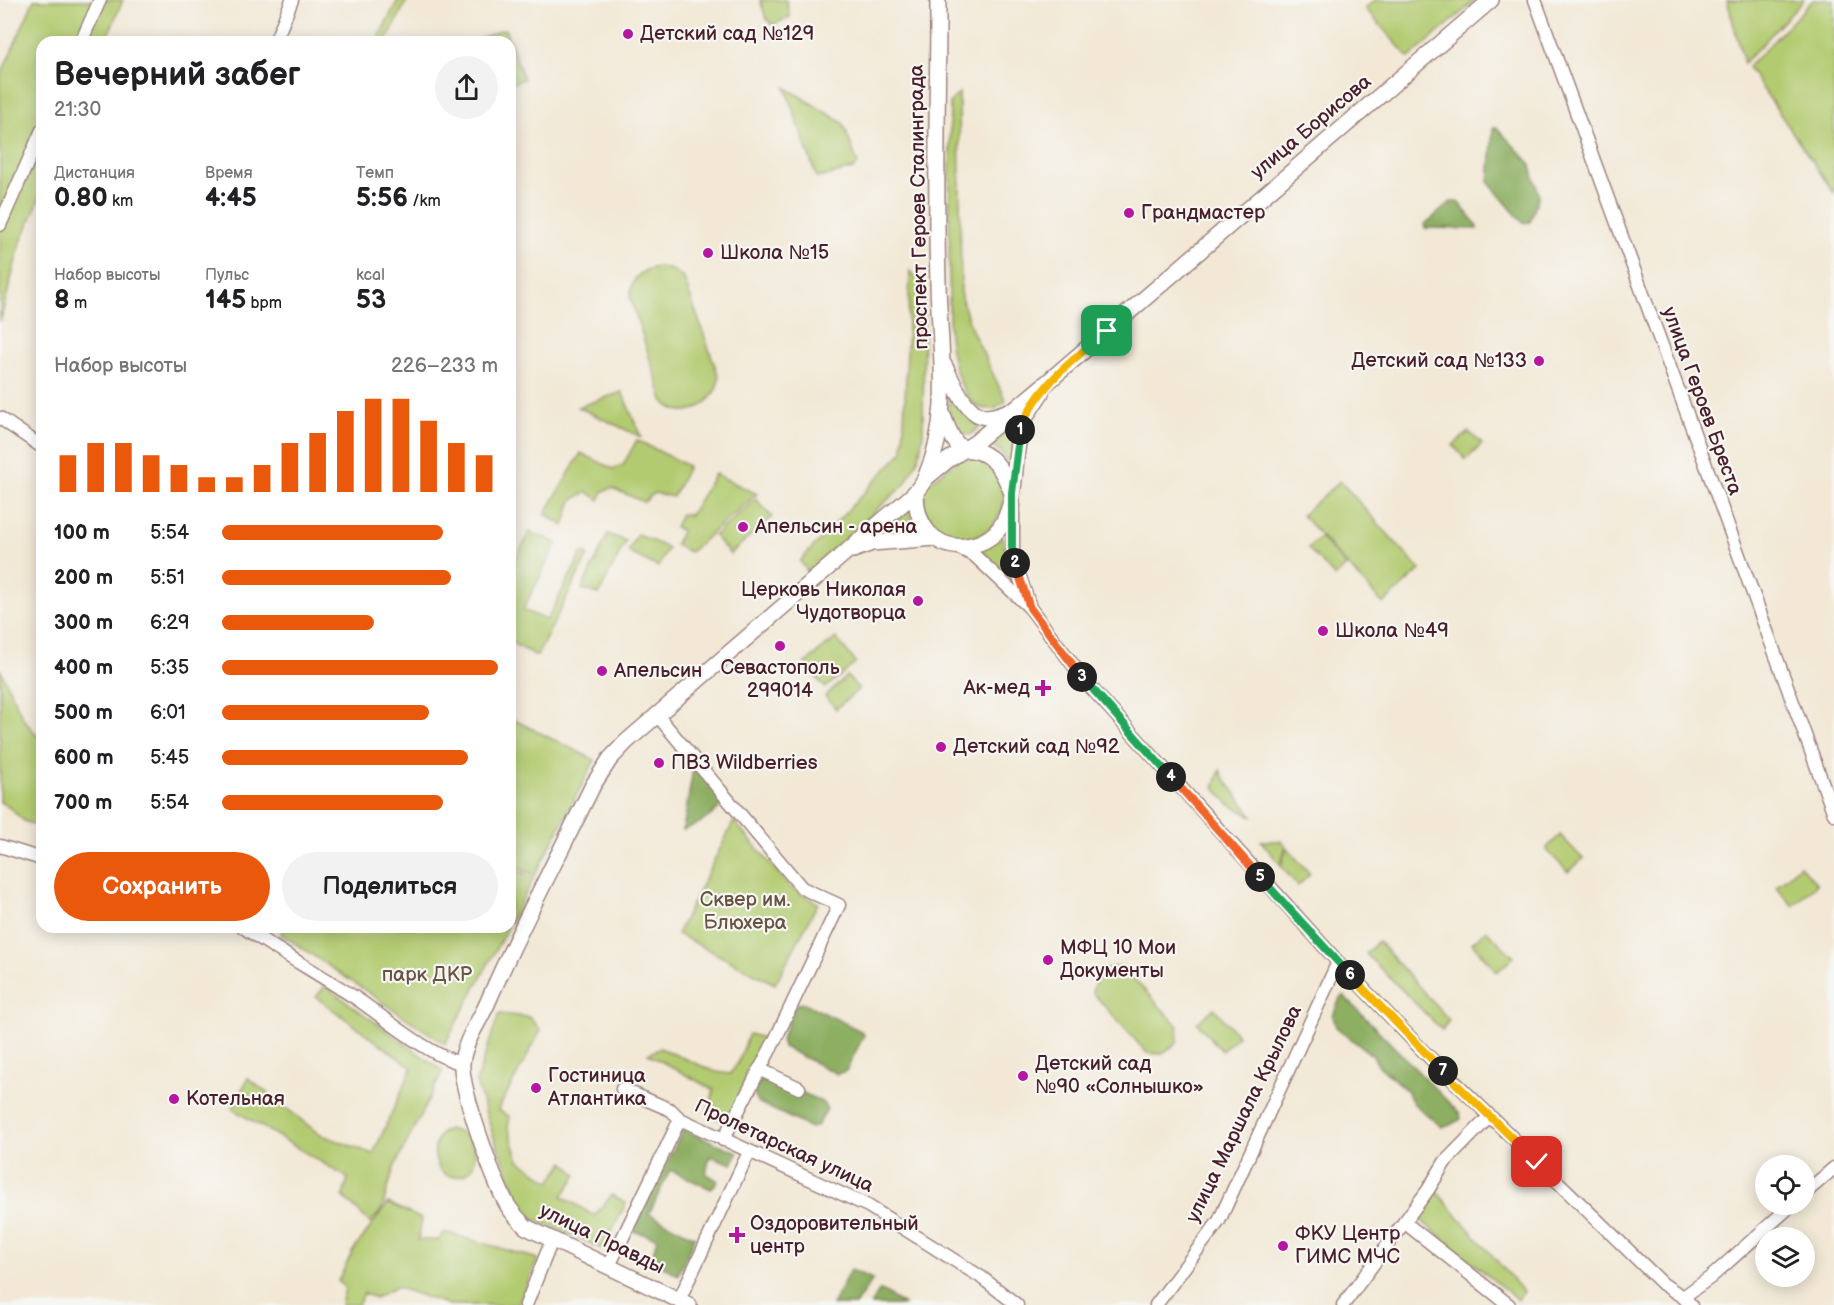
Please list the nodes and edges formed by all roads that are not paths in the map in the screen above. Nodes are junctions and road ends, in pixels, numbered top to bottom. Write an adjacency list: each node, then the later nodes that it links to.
1 (99, 0): 6 (street)
2 (292, 0): 7 (street)
3 (938, 0): 10 (main road, проспект Героев Сталинграда)
4 (1491, 0): 11 (main road, улица Борисова)
5 (1534, 0): 24 (street, улица Героев Бреста)
6 (84, 36)
7 (277, 36)
8 (36, 144): 9 (street)
9 (0, 225)
10 (943, 363): 12 (main road); 13 (main road, проспект Героев Сталинграда)
11 (1050, 380): 12 (main road, улица Борисова); 18 (main road, улица Борисова)
12 (1015, 409): 16 (main road, улица Борисова)
13 (942, 413): 16 (main road, проспект Героев Сталинграда); 17 (main road, проспект Героев Сталинграда)
14 (0, 418): 15 (street)
15 (36, 443)
16 (964, 450): 17 (main road); 18 (main road)
17 (921, 485): 19 (main road); 21 (main road)
18 (1012, 493): 20 (main road); 22 (street)
19 (935, 538): 20 (main road); 21 (main road)
20 (957, 547): 22 (street)
21 (847, 551): 23 (main road)
22 (1030, 608): 28 (street)
23 (657, 715): 29 (main road); 30 (street)
24 (1834, 814)
25 (0, 846): 26 (street)
26 (36, 857)
27 (252, 933): 29 (street)
28 (1338, 962): 33 (street); 48 (street, улица Маршала Крылова)
29 (462, 1063): 41 (main road, улица Правды)
30 (759, 1069): 31 (street); 35 (street)
31 (800, 1088)
32 (622, 1089): 34 (street, Пролетарская улица)
33 (1490, 1116): 40 (street); 43 (street)
34 (680, 1119): 35 (street, Пролетарская улица); 42 (street)
35 (723, 1140): 36 (street, Пролетарская улица)
36 (749, 1152): 44 (street); 47 (street, Пролетарская улица)
37 (1834, 1168): 38 (street)
38 (1815, 1184)
39 (1781, 1215): 43 (street)
40 (1404, 1222): 45 (street); 49 (street)
41 (552, 1240): 42 (main road, улица Правды); 46 (street)
42 (609, 1266): 44 (main road, улица Правды)
43 (1687, 1301)
44 (684, 1303)
45 (1345, 1304)
46 (526, 1305)
47 (1017, 1305)
48 (1155, 1305)
49 (1509, 1305)

